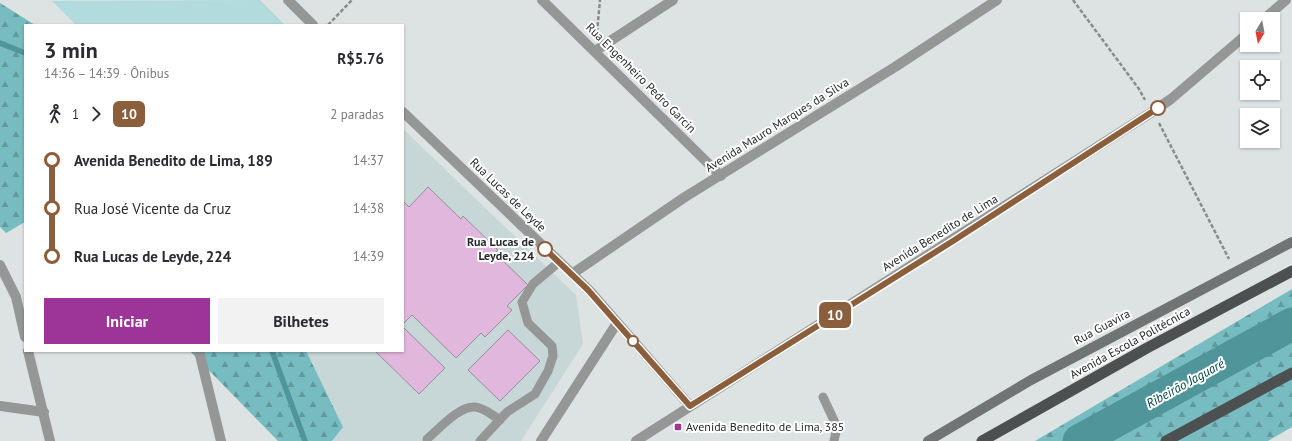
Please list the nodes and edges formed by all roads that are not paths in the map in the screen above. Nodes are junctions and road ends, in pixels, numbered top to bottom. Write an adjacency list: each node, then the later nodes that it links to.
1 (288, 0): 7 (street)
2 (542, 0): 9 (street, Rua Engenheiro Pedro Garcin)
3 (673, 0): 9 (street)
4 (997, 0): 11 (street, Avenida Mauro Marques da Silva)
5 (1286, 0): 6 (street)
6 (1272, 12)
7 (312, 24)
8 (1240, 40): 24 (street, Avenida Benedito de Lima)
9 (595, 51): 11 (street, Rua Engenheiro Pedro Garcin)
10 (404, 113): 13 (street, Rua Lucas de Leyde)
11 (721, 176): 16 (street, Avenida Mauro Marques da Silva)
12 (1292, 242): 34 (main road, Rua Guavira)
13 (559, 262): 16 (street, Rua Lucas de Leyde); 26 (lane)
14 (0, 265): 18 (street)
15 (1292, 271): 35 (highway, Avenida Escola Politécnica)
16 (572, 274): 17 (street, Rua Lucas de Leyde)
17 (617, 323): 24 (street, Rua Lucas de Leyde); 31 (street)
18 (24, 333)
19 (28, 352): 25 (street)
20 (199, 352): 29 (street)
21 (1292, 373): 36 (highway)
22 (823, 397): 33 (lane)
23 (0, 406): 25 (street)
24 (690, 406): 32 (street, Avenida Benedito de Lima)
25 (44, 412): 28 (street)
26 (500, 420): 27 (lane); 30 (lane)
27 (427, 439)
28 (50, 441)
29 (221, 441)
30 (480, 441)
31 (541, 441)
32 (636, 441)
33 (834, 441)
34 (928, 441)
35 (982, 441)
36 (1166, 441)

